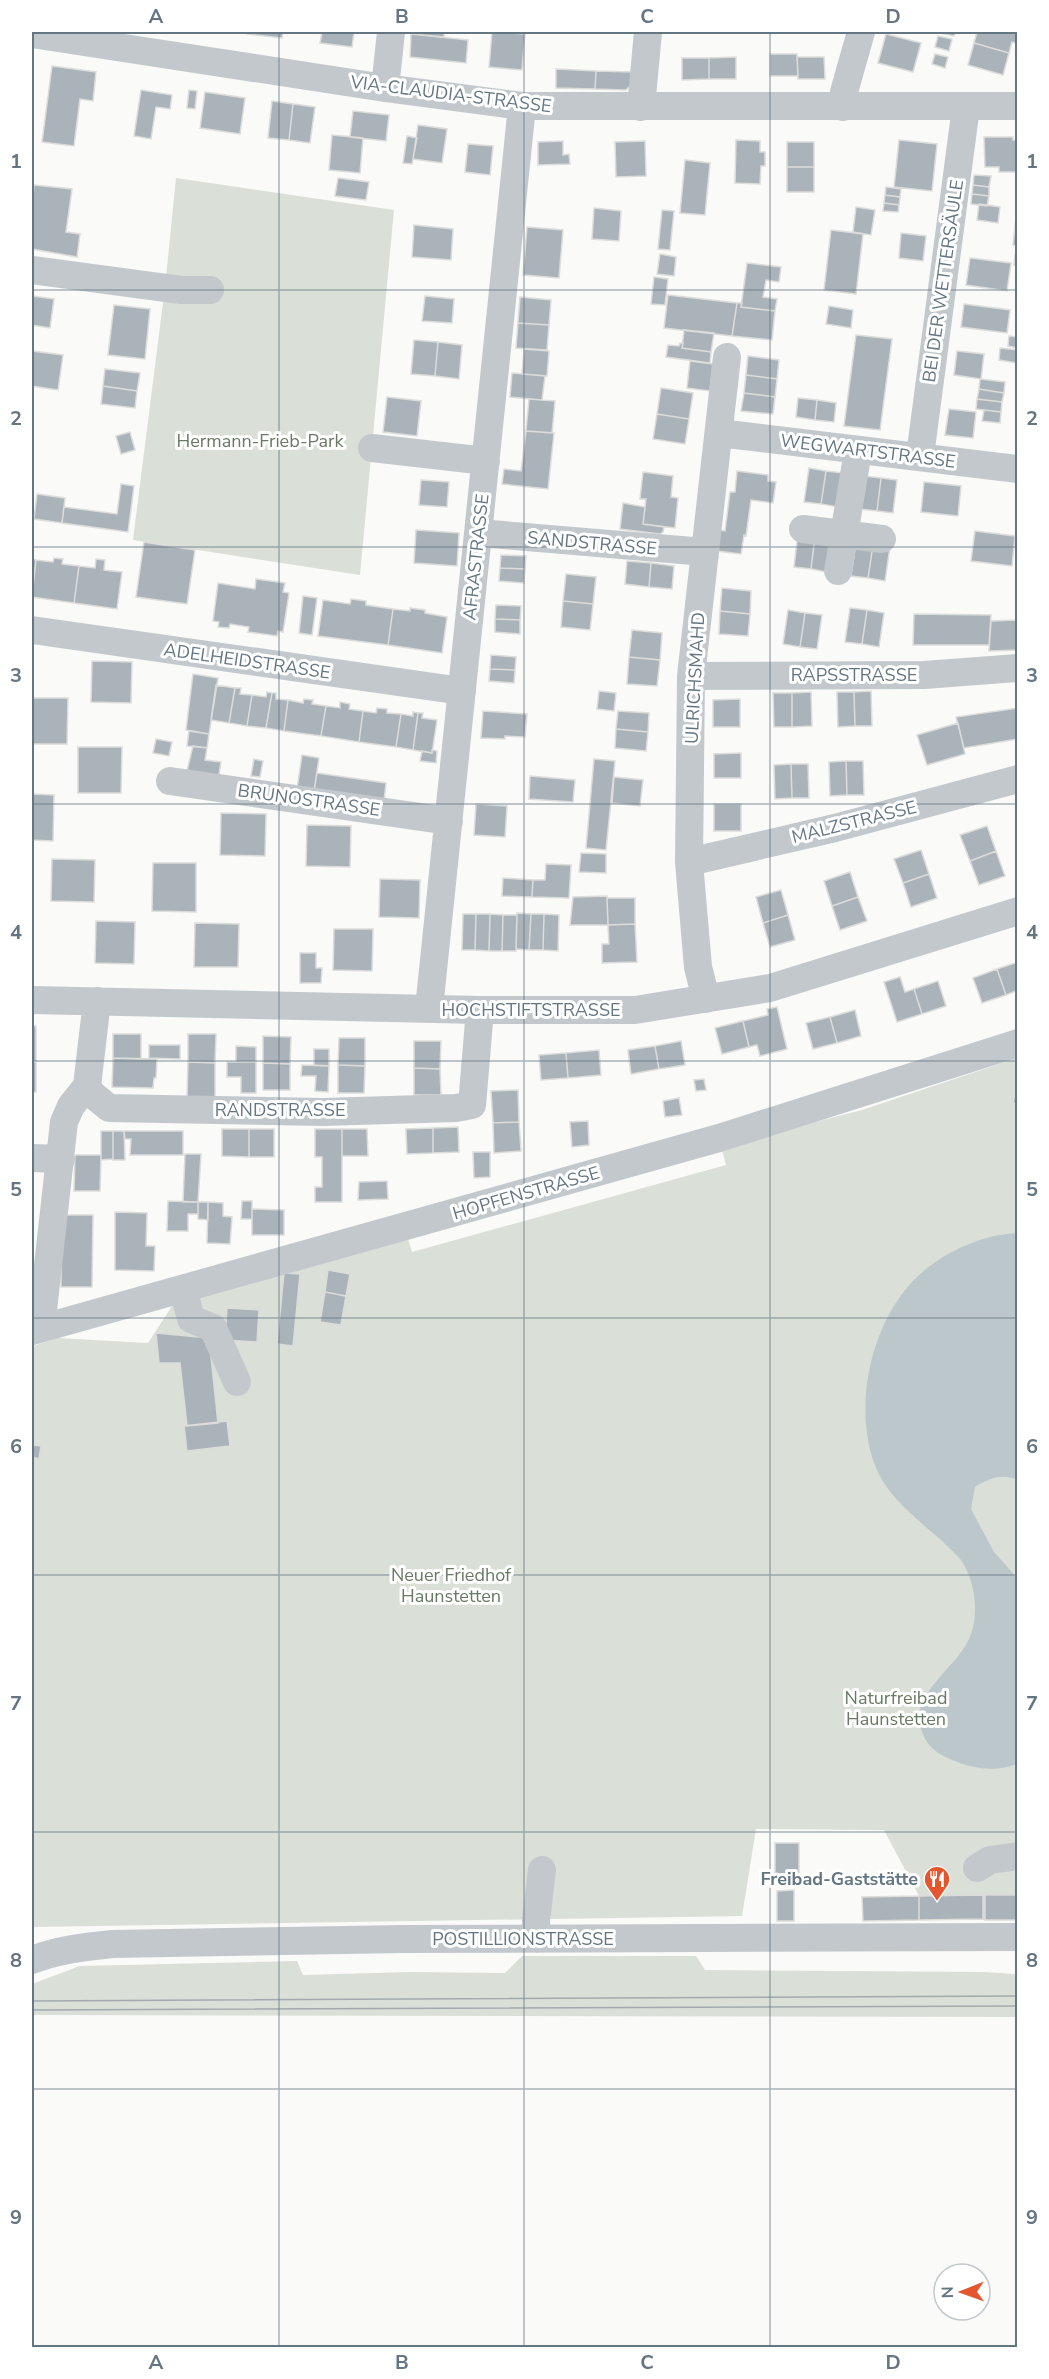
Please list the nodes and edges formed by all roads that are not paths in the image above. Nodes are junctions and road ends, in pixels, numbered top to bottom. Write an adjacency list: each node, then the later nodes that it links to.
1 (391, 32): 5 (street)
2 (648, 32): 8 (street)
3 (861, 32): 9 (street)
4 (32, 33): 5 (street, VIA-CLAUDIA-STRASSE)
5 (385, 88): 6 (street, VIA-CLAUDIA-STRASSE)
6 (522, 106): 8 (street, VIA-CLAUDIA-STRASSE); 18 (street, AFRASTRASSE)
7 (1017, 106): 10 (street, VIA-CLAUDIA-STRASSE)
8 (641, 107): 9 (street, VIA-CLAUDIA-STRASSE)
9 (843, 107): 10 (street, VIA-CLAUDIA-STRASSE)
10 (966, 107): 17 (street, BEI DER WETTERSÄULE)
11 (32, 270): 12 (street)
12 (210, 290)
13 (727, 357): 14 (street, ULRICHSMAHD)
14 (719, 433): 16 (street, WEGWARTSTRASSE); 24 (street, ULRICHSMAHD)
15 (372, 448): 18 (street)
16 (858, 451): 17 (street, WEGWARTSTRASSE); 22 (street)
17 (920, 456): 19 (street, WEGWARTSTRASSE)
18 (486, 461): 21 (street, AFRASTRASSE)
19 (1017, 469)
20 (803, 529): 22 (street)
21 (479, 532): 24 (street, SANDSTRASSE); 29 (street, AFRASTRASSE)
22 (843, 534): 23 (street); 25 (street)
23 (882, 539)
24 (705, 552): 28 (street, ULRICHSMAHD)
25 (838, 572)
26 (32, 630): 29 (street, ADELHEIDSTRASSE)
27 (1017, 668): 28 (street, RAPSSTRASSE)
28 (691, 676): 33 (street, ULRICHSMAHD)
29 (462, 691): 32 (street, AFRASTRASSE)
30 (1017, 779): 33 (street, MALZSTRASSE)
31 (170, 781): 32 (street, BRUNOSTRASSE)
32 (449, 821): 38 (street, AFRASTRASSE)
33 (689, 862): 35 (street, ULRICHSMAHD)
34 (1017, 911): 35 (street, HOCHSTIFTSTRASSE)
35 (706, 999): 39 (street, HOCHSTIFTSTRASSE)
36 (32, 1000): 37 (street, HOCHSTIFTSTRASSE)
37 (97, 1002): 38 (street, HOCHSTIFTSTRASSE); 41 (street)
38 (429, 1009): 39 (street, HOCHSTIFTSTRASSE)
39 (480, 1010): 41 (street, RANDSTRASSE)
40 (1017, 1042): 44 (street, HOPFENSTRASSE)
41 (87, 1086): 43 (street)
42 (32, 1158): 43 (street)
43 (60, 1159): 45 (street)
44 (183, 1289): 45 (street, HOPFENSTRASSE); 46 (street)
45 (36, 1330)
46 (237, 1382)
47 (1017, 1856): 48 (street)
48 (977, 1868)
49 (542, 1870): 51 (street)
50 (1017, 1937): 51 (street, POSTILLIONSTRASSE)
51 (537, 1939): 52 (street, POSTILLIONSTRASSE)
52 (32, 1960)

